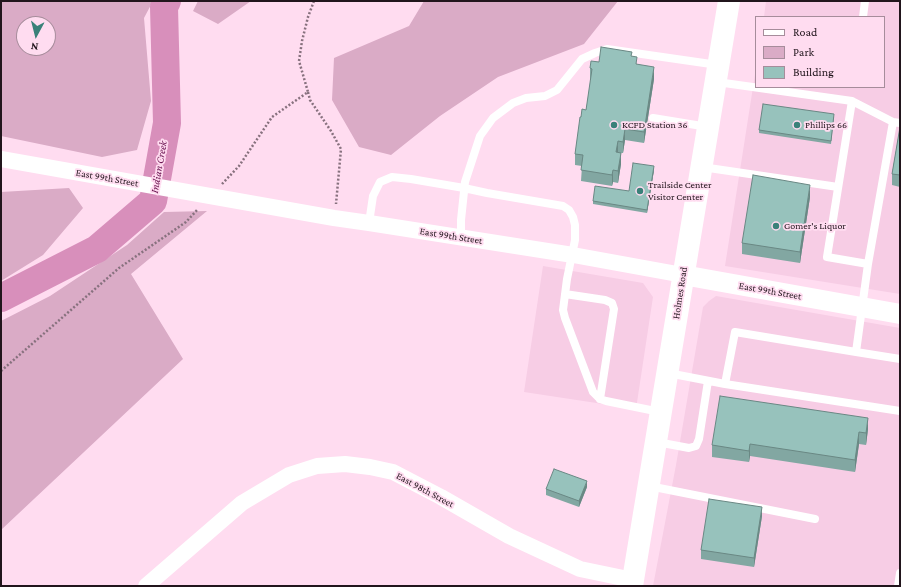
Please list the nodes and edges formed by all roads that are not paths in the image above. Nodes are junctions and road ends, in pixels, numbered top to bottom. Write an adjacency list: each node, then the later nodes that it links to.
1 (729, 1): 4 (main road, Holmes Road)
2 (866, 1): 3 (lane)
3 (863, 16)
4 (718, 73): 5 (lane); 10 (main road, Holmes Road); 14 (lane)
5 (755, 81)
6 (790, 88): 7 (lane)
7 (852, 101): 9 (lane); 13 (lane)
8 (653, 118): 10 (lane)
9 (896, 123): 18 (lane)
10 (708, 127): 12 (main road, Holmes Road)
11 (1, 159): 15 (street, East 99th Street)
12 (702, 167): 13 (lane); 19 (main road, Holmes Road)
13 (838, 187): 18 (lane)
14 (464, 188): 15 (lane); 16 (lane); 17 (lane)
15 (369, 223): 16 (street, East 99th Street)
16 (461, 237): 17 (street, East 99th Street)
17 (573, 255): 19 (street, East 99th Street); 20 (lane)
18 (868, 264): 21 (lane)
19 (683, 275): 21 (street, East 99th Street); 25 (main road, Holmes Road)
20 (565, 294): 28 (lane); 28 (lane)
21 (862, 307): 22 (street, East 99th Street); 23 (lane)
22 (900, 314)
23 (856, 352): 24 (lane); 27 (lane)
24 (900, 359)
25 (667, 373): 26 (lane); 30 (main road, Holmes Road)
26 (708, 380): 27 (lane); 31 (lane)
27 (725, 384): 29 (lane)
28 (600, 399): 30 (lane)
29 (900, 411)
30 (661, 412): 31 (main road, Holmes Road)
31 (656, 442): 32 (main road, Holmes Road)
32 (648, 486): 33 (lane); 35 (main road, Holmes Road)
33 (815, 518)
34 (900, 573): 37 (lane)
35 (632, 583): 36 (street, East 98th Street)
36 (146, 586)
37 (898, 586)

